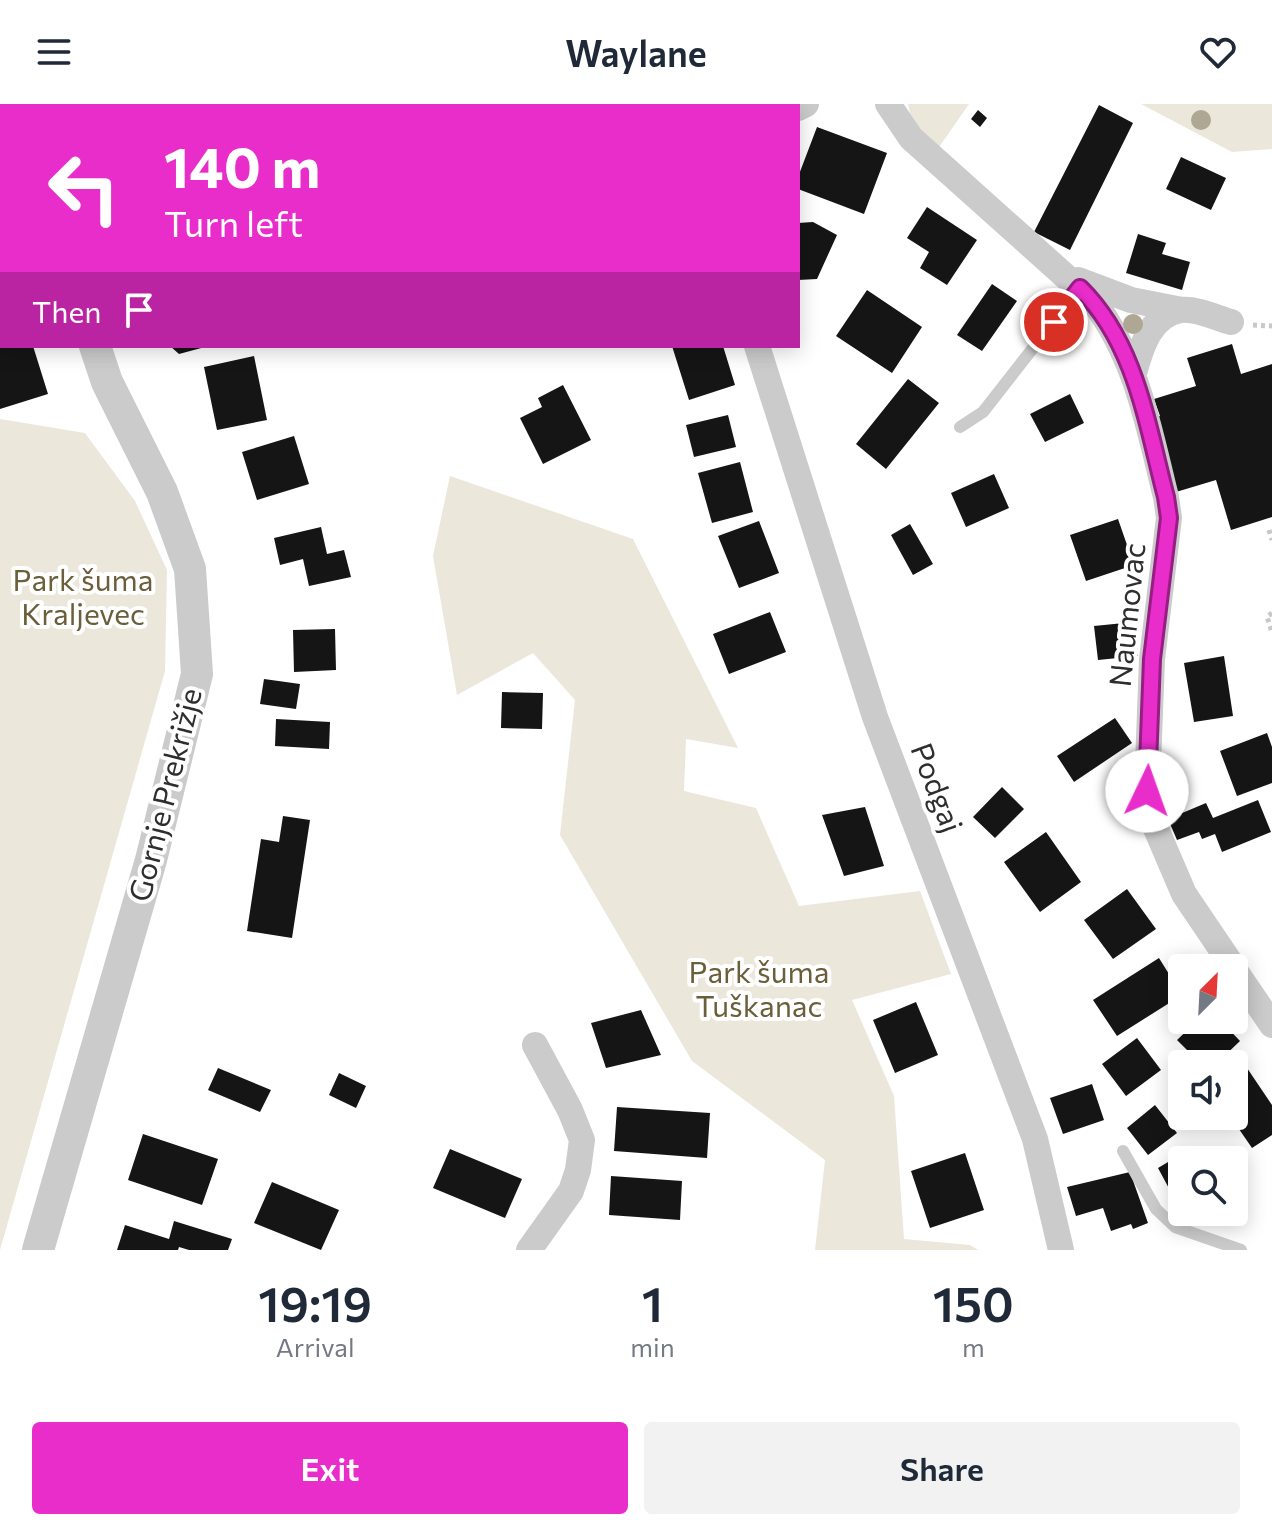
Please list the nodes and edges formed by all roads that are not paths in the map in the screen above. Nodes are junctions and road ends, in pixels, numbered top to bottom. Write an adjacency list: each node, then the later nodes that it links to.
1 (888, 104): 2 (street, Naumovac)
2 (1073, 282): 3 (street, Naumovac); 7 (street, Naumovac); 8 (lane)
3 (1182, 310): 4 (street, Naumovac); 7 (street)
4 (1231, 322)
5 (96, 348): 14 (street, Gornje Prekrižje)
6 (758, 348): 16 (street, Podgaj)
7 (1134, 373): 9 (street, Naumovac)
8 (960, 427)
9 (1225, 954)
10 (1248, 989): 11 (street, Naumovac)
11 (1272, 1025)
12 (535, 1045): 15 (street)
13 (1123, 1151): 17 (lane)
14 (38, 1250)
15 (529, 1250)
16 (1061, 1250)
17 (1241, 1250)

